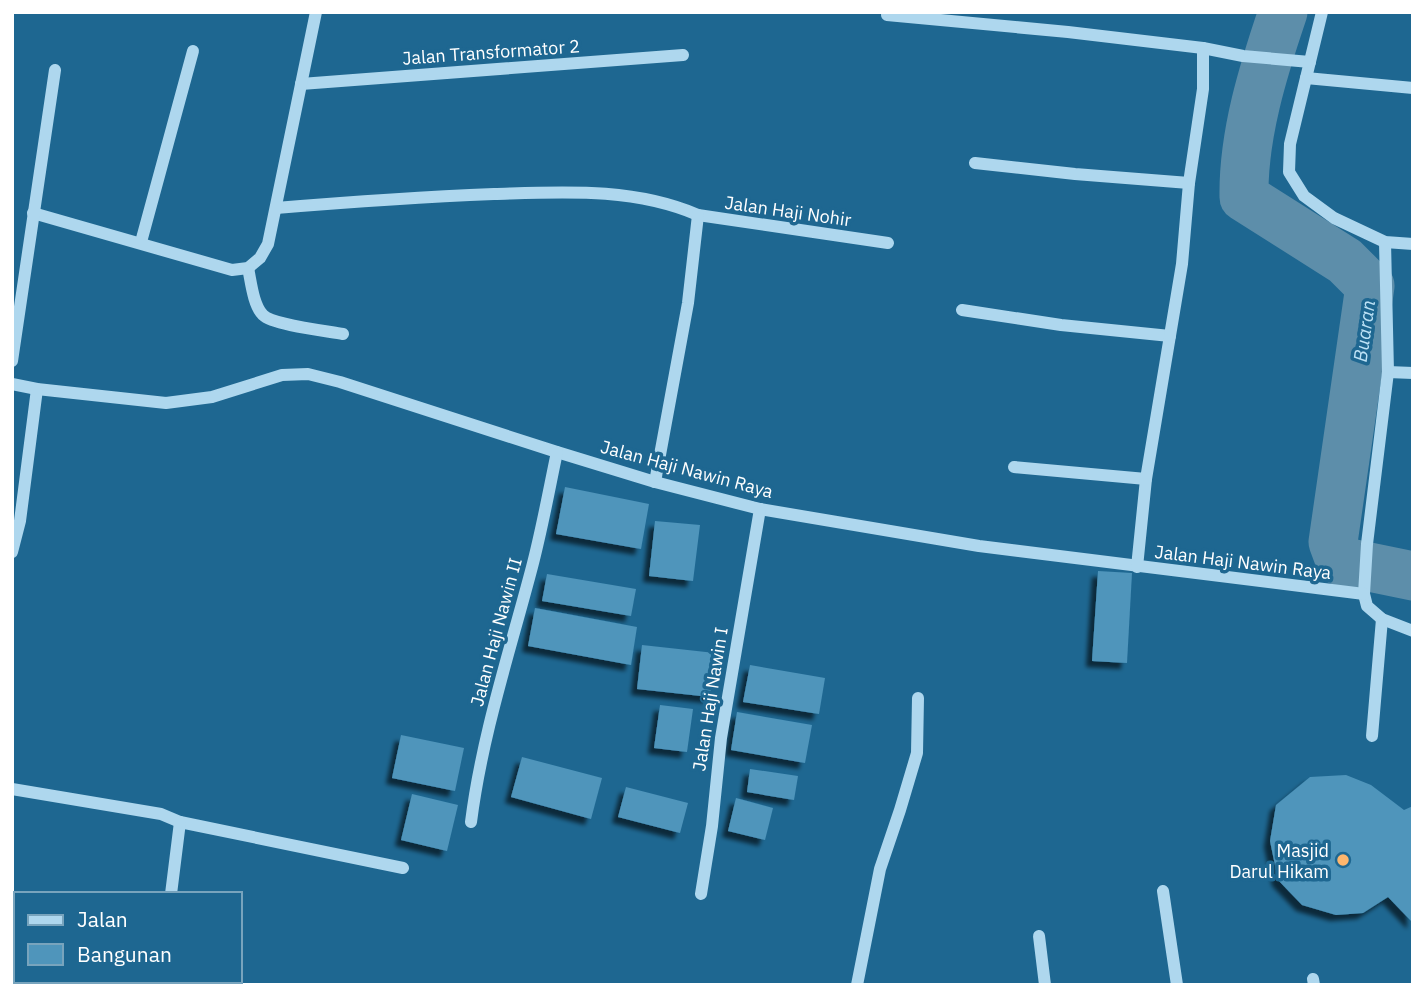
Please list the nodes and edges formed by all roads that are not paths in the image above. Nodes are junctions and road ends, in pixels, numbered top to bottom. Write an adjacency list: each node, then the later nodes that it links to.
1 (316, 12): 10 (street)
2 (1322, 12): 7 (street)
3 (887, 15): 4 (street)
4 (1203, 48): 7 (street); 13 (street)
5 (193, 51): 17 (street)
6 (683, 55): 10 (street, Jalan Transformator 2)
7 (1310, 62): 9 (street)
8 (55, 70): 15 (street)
9 (1306, 78): 11 (street); 18 (street)
10 (302, 84): 14 (street)
11 (1413, 88)
12 (975, 163): 13 (street)
13 (1189, 183): 24 (street)
14 (276, 208): 16 (street, Jalan Haji Nohir); 21 (street)
15 (33, 212): 17 (street); 25 (street)
16 (698, 215): 19 (street, Jalan Haji Nohir); 33 (street)
17 (141, 242): 21 (street)
18 (1385, 242): 20 (street); 26 (street)
19 (888, 243)
20 (1413, 244)
21 (248, 268): 23 (street)
22 (962, 310): 24 (street)
23 (344, 334)
24 (1170, 336): 32 (street)
25 (12, 361)
26 (1388, 372): 27 (street); 37 (street)
27 (1413, 373)
28 (12, 384): 29 (street, Jalan Haji Nawin Raya)
29 (37, 389): 30 (street, Jalan Haji Nawin Raya); 35 (street)
30 (557, 452): 33 (street, Jalan Haji Nawin Raya); 44 (street, Jalan Haji Nawin II)
31 (1014, 467): 32 (street)
32 (1146, 479): 36 (street)
33 (655, 482): 34 (street, Jalan Haji Nawin Raya)
34 (760, 509): 36 (street, Jalan Haji Nawin Raya); 48 (street, Jalan Haji Nawin I)
35 (12, 552)
36 (1137, 567): 37 (street, Jalan Haji Nawin Raya)
37 (1364, 594): 38 (street)
38 (1382, 619): 39 (street); 41 (street)
39 (1413, 631)
40 (918, 698): 50 (street)
41 (1371, 736)
42 (12, 789): 43 (street)
43 (180, 822): 45 (street); 47 (street)
44 (471, 822)
45 (403, 868)
46 (1163, 891): 52 (street)
47 (170, 892)
48 (701, 894)
49 (1040, 936): 51 (street)
50 (857, 985)
51 (1045, 985)
52 (1177, 985)

